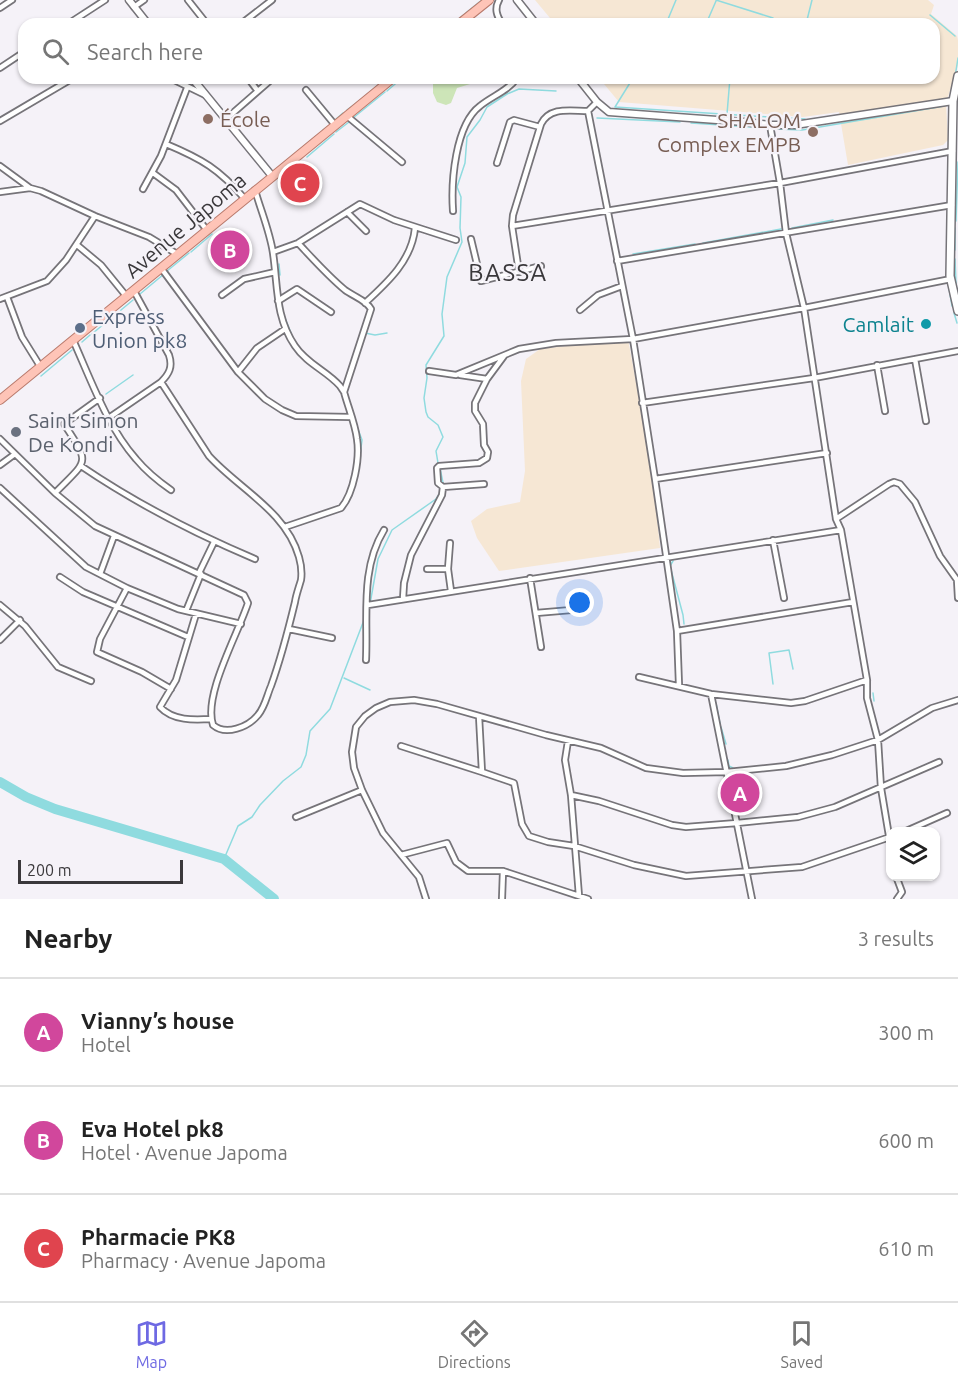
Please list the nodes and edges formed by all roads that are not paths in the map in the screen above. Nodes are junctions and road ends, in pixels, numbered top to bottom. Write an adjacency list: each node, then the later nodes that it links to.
1 (12, 0): 11 (street)
2 (105, 0): 12 (street)
3 (129, 0): 10 (street)
4 (144, 0): 10 (street)
5 (188, 0): 14 (street)
6 (272, 0): 15 (street)
7 (489, 0): 16 (main road)
8 (499, 0): 17 (street)
9 (517, 0): 18 (street)
10 (134, 7): 13 (street)
11 (0, 8)
12 (77, 18)
13 (143, 18)
14 (202, 18)
15 (249, 18)
16 (466, 18)
17 (499, 18)
18 (531, 18)
19 (18, 56): 20 (street)
20 (0, 68)
21 (958, 76): 34 (main road)
22 (63, 84): 39 (street)
23 (180, 84): 30 (street)
24 (197, 84): 33 (street)
25 (252, 84): 31 (street)
26 (265, 84): 31 (street)
27 (386, 84): 37 (main road, Avenue Japoma)
28 (513, 84): 58 (street)
29 (583, 84): 35 (street)
30 (187, 88): 33 (street); 43 (street)
31 (257, 90): 38 (street)
32 (306, 90): 40 (street)
33 (207, 96): 38 (street)
34 (956, 101): 41 (street); 44 (main road)
35 (597, 102): 36 (street); 41 (street)
36 (588, 111): 42 (street); 57 (street)
37 (347, 115): 40 (main road, Avenue Japoma); 45 (street)
38 (226, 118): 49 (street)
39 (0, 121)
40 (335, 124): 49 (main road, Avenue Japoma)
41 (770, 125): 50 (street)
42 (540, 128): 46 (street); 61 (street)
43 (166, 144): 48 (street); 55 (street)
44 (955, 155): 50 (street); 56 (main road)
45 (402, 162)
46 (497, 164)
47 (0, 166): 51 (street)
48 (153, 173): 52 (street); 63 (street)
49 (272, 176): 53 (main road, Avenue Japoma)
50 (780, 183): 57 (street); 65 (street)
51 (30, 188): 54 (street); 60 (street)
52 (143, 189)
53 (255, 190): 55 (main road, Avenue Japoma); 70 (street)
54 (0, 192)
55 (245, 199): 63 (main road, Avenue Japoma)
56 (952, 206): 65 (street); 77 (main road)
57 (607, 210): 61 (street); 72 (street)
58 (453, 211)
59 (348, 212): 62 (street); 64 (street); 68 (street)
60 (95, 216): 69 (street); 71 (street)
61 (512, 226): 76 (street)
62 (415, 228): 67 (street); 84 (street)
63 (206, 229): 71 (main road, Avenue Japoma)
64 (366, 231)
65 (786, 233): 72 (street); 85 (street)
66 (471, 239): 76 (street)
67 (456, 240)
68 (298, 243): 70 (street); 84 (street)
69 (77, 245): 79 (street); 81 (street)
70 (273, 252): 75 (street)
71 (177, 254): 74 (main road, Avenue Japoma)
72 (617, 261): 78 (street)
73 (541, 266): 76 (street)
74 (161, 268): 79 (main road, Avenue Japoma); 98 (street)
75 (275, 272): 80 (street); 83 (street)
76 (519, 272)
77 (954, 283): 85 (street); 87 (main road)
78 (622, 286): 86 (street); 90 (street)
79 (130, 294): 91 (main road, Avenue Japoma); 102 (street)
80 (222, 295)
81 (7, 297): 82 (street); 96 (street)
82 (0, 299)
83 (278, 302): 88 (street); 89 (street)
84 (365, 303): 103 (street)
85 (804, 308): 90 (street); 100 (street)
86 (580, 310)
87 (958, 311)
88 (331, 312)
89 (285, 329): 98 (street); 103 (street)
90 (633, 339): 93 (street); 106 (street)
91 (73, 340): 96 (main road, Avenue Japoma); 104 (street)
92 (958, 351): 94 (street)
93 (505, 353): 99 (street); 101 (street)
94 (915, 359): 95 (street); 110 (street)
95 (877, 365): 100 (street); 107 (street)
96 (40, 366): 105 (main road, Avenue Japoma)
97 (429, 371): 99 (street)
98 (238, 372): 109 (street)
99 (450, 376): 101 (street)
100 (814, 378): 106 (street); 112 (street)
101 (487, 379): 118 (street)
102 (161, 381): 108 (street); 123 (street)
103 (344, 392): 109 (street)
104 (100, 398): 108 (street); 115 (street)
105 (0, 400)
106 (642, 403): 116 (street)
107 (885, 411)
108 (110, 417): 120 (street)
109 (350, 417): 123 (street)
110 (926, 421)
111 (0, 439): 113 (street)
112 (827, 453): 116 (street); 122 (street)
113 (15, 454): 114 (street); 121 (street)
114 (0, 465)
115 (81, 466): 121 (street); 128 (street)
116 (655, 479): 130 (street)
117 (484, 484): 118 (street)
118 (443, 487): 142 (street)
119 (0, 488): 134 (street)
120 (171, 490)
121 (55, 493): 126 (street)
122 (836, 519): 125 (street); 141 (street)
123 (285, 527): 153 (street)
124 (384, 530): 145 (street)
125 (841, 530): 127 (street); 143 (street)
126 (114, 536): 134 (street); 135 (street)
127 (773, 540): 130 (street); 140 (street)
128 (214, 542): 131 (street); 135 (street)
129 (450, 543): 133 (street)
130 (666, 556): 137 (street); 154 (street)
131 (255, 559)
132 (427, 569): 133 (street)
133 (448, 569): 139 (street)
134 (100, 574): 138 (street)
135 (200, 574): 148 (street); 152 (street)
136 (60, 577): 146 (street)
137 (530, 578): 139 (street); 149 (street)
138 (128, 588): 146 (street); 148 (street)
139 (451, 591): 142 (street)
140 (784, 598)
141 (958, 598)
142 (403, 599): 145 (street)
143 (854, 602): 154 (street); 161 (street)
144 (0, 605): 151 (street)
145 (368, 605): 159 (street)
146 (117, 607): 155 (street); 164 (street)
147 (583, 609): 149 (street)
148 (186, 611): 150 (street)
149 (536, 613): 158 (street)
150 (196, 614): 152 (street); 155 (street)
151 (20, 620): 157 (street); 162 (street)
152 (242, 624): 168 (street)
153 (289, 629): 156 (street); 168 (street)
154 (677, 631): 163 (street)
155 (188, 637): 164 (street)
156 (332, 638)
157 (0, 640)
158 (541, 647)
159 (366, 660)
160 (639, 677): 163 (street)
161 (867, 680): 165 (street); 169 (street)
162 (92, 681)
163 (679, 685): 165 (street)
164 (171, 689): 168 (street)
165 (711, 694): 174 (street)
166 (958, 700): 169 (street)
167 (479, 716): 170 (street); 173 (street); 176 (street)
168 (212, 719)
169 (878, 740): 174 (street); 175 (street)
170 (568, 741): 174 (street); 177 (street)
171 (400, 746): 173 (street)
172 (939, 762): 175 (street)
173 (482, 772): 184 (street)
174 (727, 772): 180 (street)
175 (881, 788): 180 (street); 181 (street)
176 (362, 790): 179 (street); 185 (street)
177 (571, 795): 180 (street); 184 (street)
178 (947, 813): 182 (street)
179 (296, 817)
180 (737, 823): 187 (street)
181 (888, 827)
182 (914, 827)
183 (886, 838): 187 (street)
184 (574, 846): 187 (street); 189 (street)
185 (400, 855): 186 (street); 190 (street)
186 (503, 871): 189 (street); 191 (street)
187 (745, 871): 193 (street)
188 (899, 881): 194 (street)
189 (579, 896): 192 (street)
190 (426, 899)
191 (502, 899)
192 (588, 899)
193 (752, 899)
194 (897, 899)

